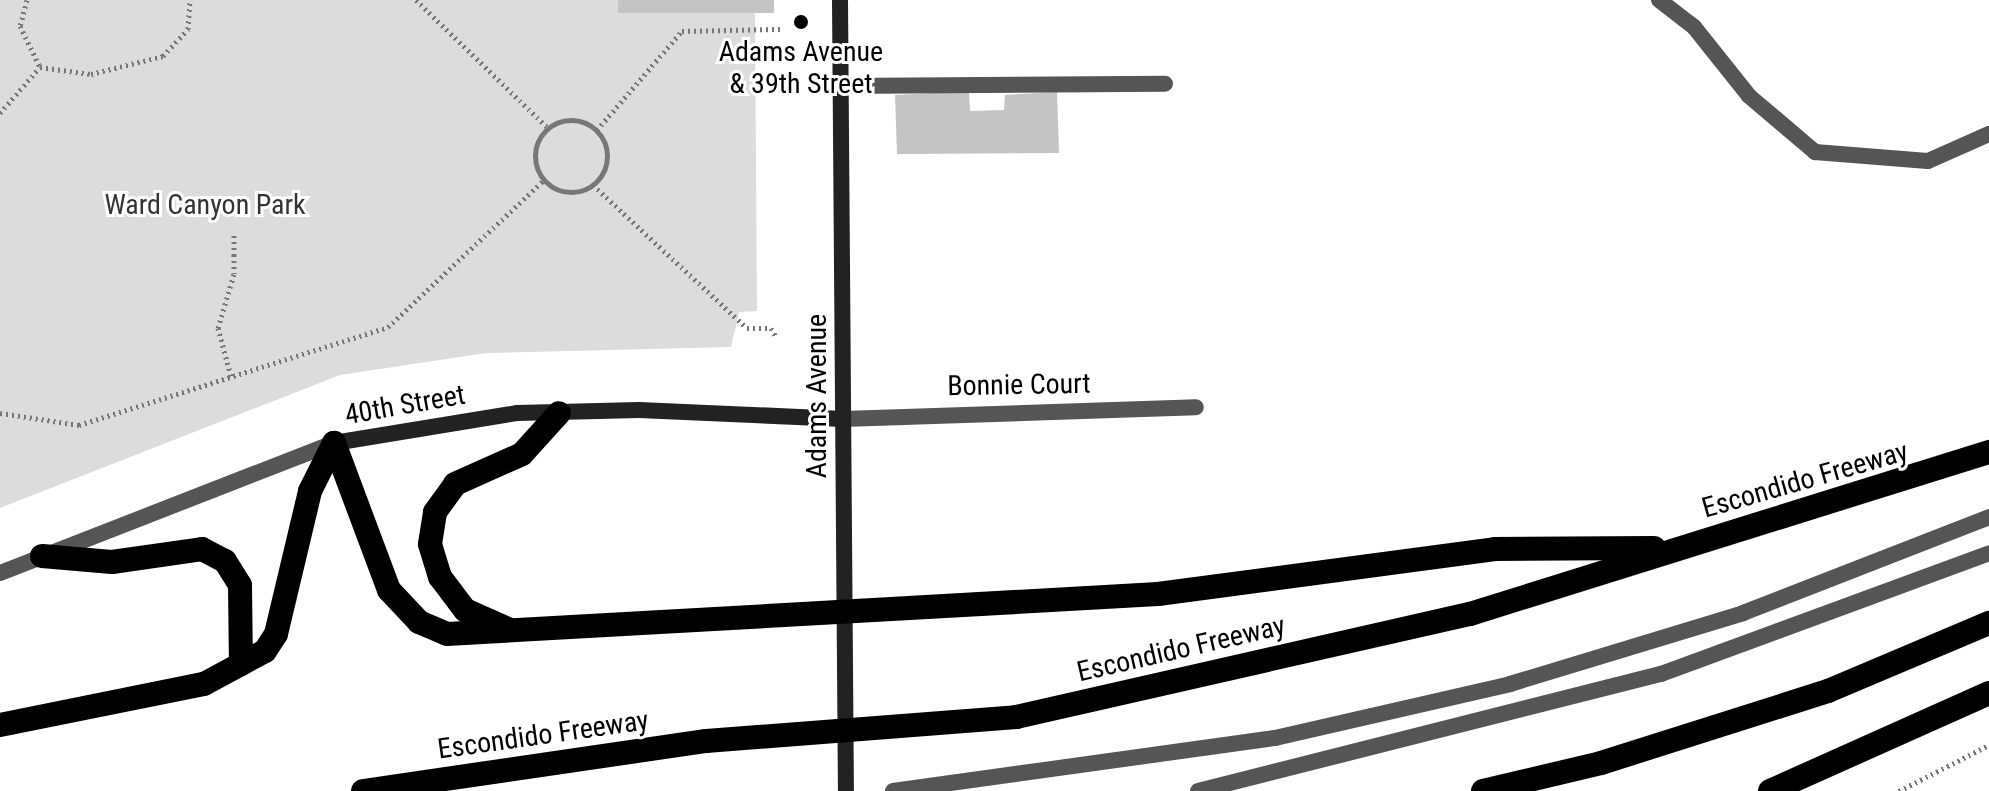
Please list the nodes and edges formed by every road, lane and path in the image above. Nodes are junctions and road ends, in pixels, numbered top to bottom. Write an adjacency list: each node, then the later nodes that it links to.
1 (27, 0): 7 (path)
2 (190, 0): 7 (path)
3 (416, 0): 11 (path)
4 (840, 0): 9 (main road, Adams Avenue)
5 (1659, 0): 13 (street)
6 (780, 29): 12 (path)
7 (40, 67): 10 (path)
8 (1165, 84): 9 (street)
9 (840, 86): 22 (main road, Adams Avenue)
10 (0, 113)
11 (548, 128): 12 (path); 14 (path)
12 (597, 130): 15 (path)
13 (1989, 134)
14 (544, 180): 15 (path); 18 (path)
15 (593, 185): 17 (path)
16 (234, 235): 18 (path)
17 (776, 337)
18 (231, 376): 20 (path)
19 (1196, 407): 22 (street, Bonnie Court)
20 (0, 413)
21 (559, 413): 22 (main road, 40th Street); 23 (main road, 40th Street); 31 (highway)
22 (843, 419): 37 (main road, Adams Avenue)
23 (334, 443): 28 (street, 40th Street); 31 (highway); 32 (highway)
24 (1989, 452): 26 (highway, Escondido Freeway)
25 (1989, 517): 38 (street)
26 (1680, 548): 31 (highway); 36 (highway, Escondido Freeway)
27 (1989, 553): 39 (street)
28 (42, 556): 29 (street, 40th Street); 32 (highway)
29 (0, 573)
30 (1989, 623): 40 (highway)
31 (514, 631)
32 (241, 664): 34 (highway)
33 (1989, 693): 41 (highway)
34 (0, 725)
35 (1989, 745): 42 (path)
36 (363, 791)
37 (846, 791)
38 (893, 791)
39 (1198, 791)
40 (1483, 791)
41 (1770, 791)
42 (1899, 791)

